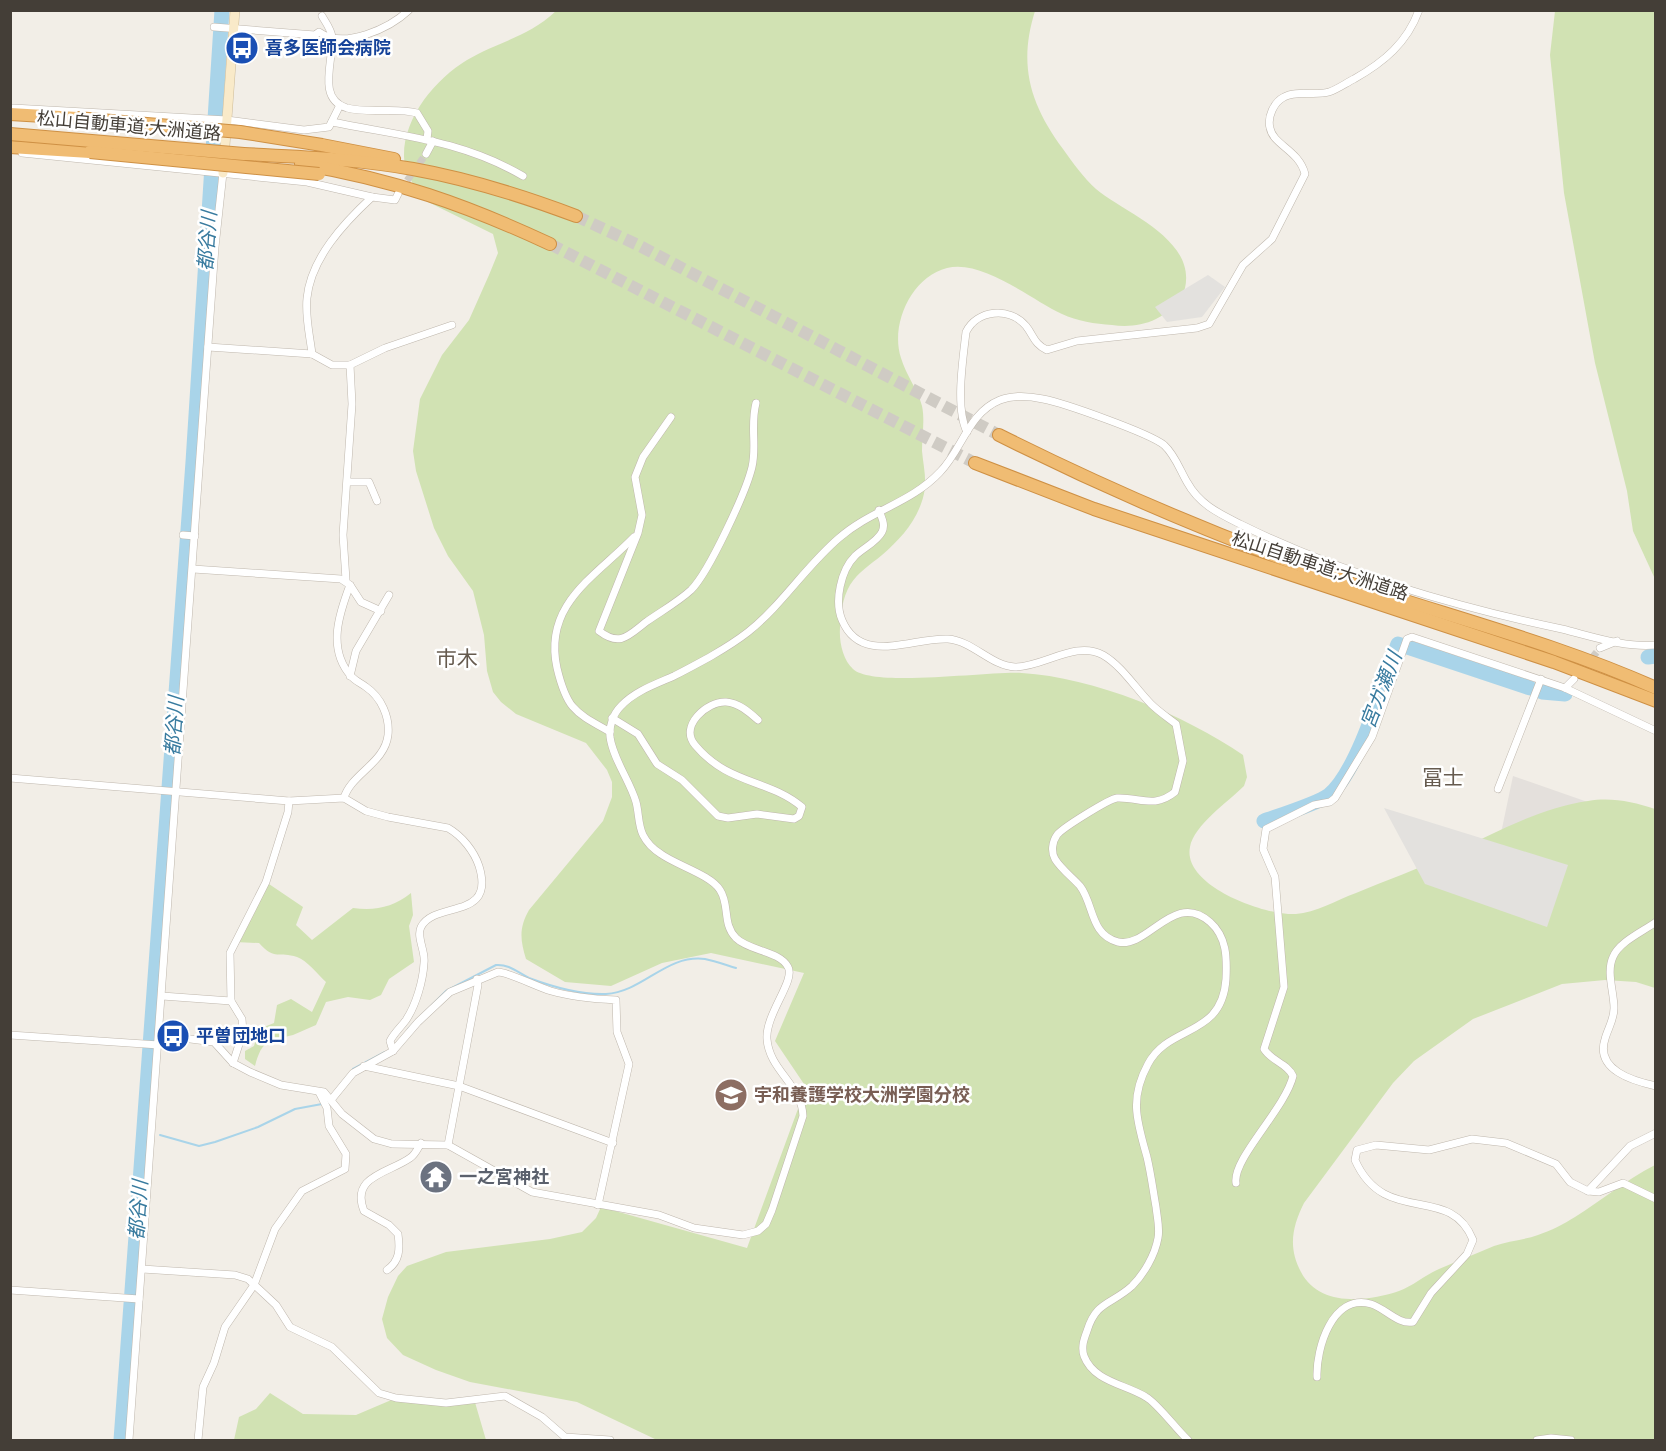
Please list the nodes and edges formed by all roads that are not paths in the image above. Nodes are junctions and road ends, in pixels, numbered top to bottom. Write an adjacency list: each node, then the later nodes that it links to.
1 (235, 10): 6 (street)
2 (409, 10): 8 (street)
3 (1419, 10): 31 (street)
4 (321, 13): 7 (street); 8 (street)
5 (214, 27): 6 (street)
6 (231, 28): 7 (street); 12 (street)
7 (320, 32): 8 (street)
8 (332, 37): 9 (street)
9 (340, 105): 13 (street); 15 (street)
10 (10, 108): 12 (street)
11 (10, 114): 18 (highway, bridge)
12 (227, 120): 13 (street); 19 (street)
13 (333, 122): 15 (street)
14 (10, 134): 18 (highway, 松山自動車道;大洲道路, bridge)
15 (430, 140): 17 (street); 20 (street)
16 (10, 149): 18 (highway, bridge); 19 (street)
17 (426, 154)
18 (321, 161): 23 (highway); 24 (highway)
19 (224, 173): 22 (street); 26 (street)
20 (523, 176)
21 (398, 194): 22 (street)
22 (372, 197): 27 (street)
23 (576, 216)
24 (550, 244)
25 (452, 325): 28 (street)
26 (208, 347): 27 (street); 39 (street)
27 (312, 354): 28 (street)
28 (350, 364): 34 (street)
29 (756, 403): 37 (street)
30 (671, 417): 37 (street)
31 (967, 432): 36 (street); 44 (street)
32 (999, 435): 51 (highway, 松山自動車道;大洲道路)
33 (975, 463): 52 (highway, 松山自動車道;大洲道路)
34 (348, 482): 35 (street); 41 (street)
35 (377, 501)
36 (879, 510): 53 (street); 93 (street)
37 (638, 533): 56 (street)
38 (183, 535): 39 (street)
39 (193, 535): 40 (street)
40 (193, 569): 41 (street); 59 (street)
41 (348, 582): 43 (street); 47 (street)
42 (389, 595): 43 (street)
43 (381, 610): 47 (street)
44 (1617, 641): 45 (street); 46 (street)
45 (1656, 645)
46 (1600, 648)
47 (350, 676): 60 (street)
48 (1541, 679): 50 (street); 58 (street); 80 (street)
49 (1574, 679): 50 (street)
50 (1565, 688): 55 (street)
51 (1656, 688)
52 (1656, 701)
53 (612, 718): 54 (street); 56 (street)
54 (758, 720)
55 (1656, 731)
56 (610, 732): 83 (street)
57 (10, 778): 59 (street)
58 (1498, 789)
59 (172, 790): 61 (street); 64 (street)
60 (344, 798): 61 (street); 69 (street)
61 (289, 801): 65 (street)
62 (1656, 922): 73 (street)
63 (477, 979): 69 (street); 72 (street); 78 (street)
64 (162, 996): 65 (street); 67 (street)
65 (231, 1001): 70 (street)
66 (10, 1035): 68 (street)
67 (159, 1035): 68 (street); 70 (street)
68 (154, 1045): 84 (street)
69 (391, 1048): 71 (street)
70 (233, 1063): 74 (street)
71 (364, 1066): 72 (street); 75 (street)
72 (459, 1086): 78 (street); 79 (street)
73 (1656, 1086)
74 (319, 1092): 75 (street); 86 (street)
75 (332, 1100): 77 (street)
76 (1656, 1133): 81 (street)
77 (421, 1143): 79 (street); 85 (street)
78 (613, 1143): 83 (street)
79 (448, 1145): 83 (street)
80 (1236, 1183)
81 (1588, 1191): 82 (street); 89 (street)
82 (1656, 1199)
83 (598, 1205)
84 (142, 1269): 86 (street); 88 (street)
85 (387, 1270)
86 (254, 1285): 91 (street); 92 (street)
87 (10, 1290): 88 (street)
88 (135, 1299): 90 (street)
89 (1317, 1377)
90 (129, 1440)
91 (198, 1440)
92 (610, 1440)
93 (1188, 1440)
94 (1537, 1440): 95 (street)
95 (1572, 1440)

